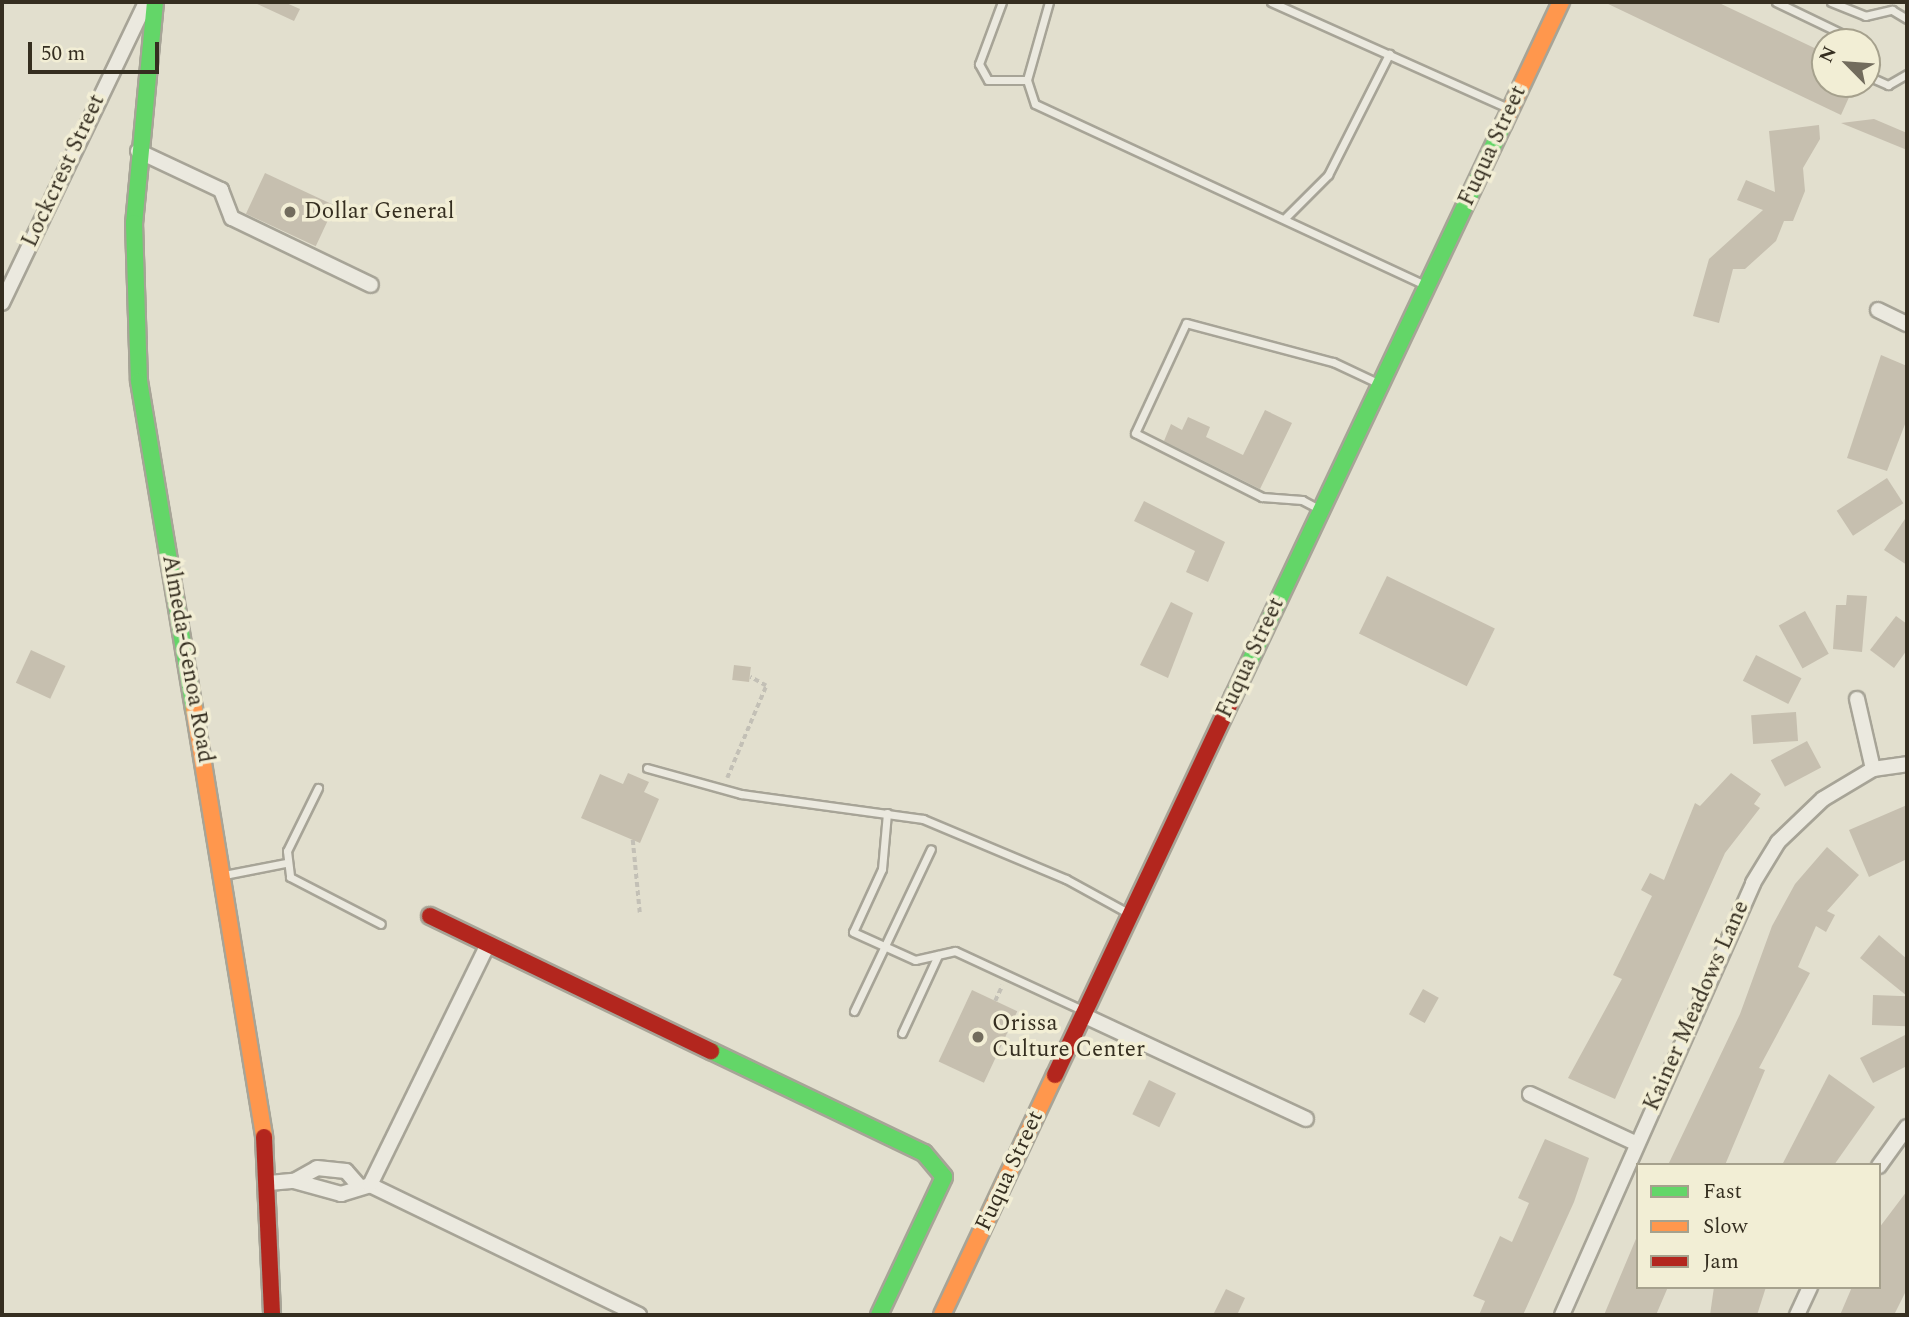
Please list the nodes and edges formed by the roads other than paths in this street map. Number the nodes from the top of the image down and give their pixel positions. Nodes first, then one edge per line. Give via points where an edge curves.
1 (146, 2) edge
2 (155, 2) edge
3 (1002, 2) edge
4 (1049, 2) edge
5 (1272, 2) edge
6 (1561, 2) edge
7 (1776, 2) edge
8 (1831, 2) edge
9 (1907, 19) edge
10 (1830, 28) edge
11 (1389, 54) junction
12 (1907, 74) edge
13 (1027, 80) junction
14 (1881, 82) edge
15 (1511, 109) junction
16 (138, 151) junction
17 (1285, 218) junction
18 (371, 285) dead end
19 (1427, 286) junction
20 (2, 303) edge
21 (1878, 310) dead end
22 (1907, 324) edge
23 (1381, 384) junction
24 (1321, 510) junction
25 (1857, 699) dead end
26 (1907, 764) edge
27 (647, 768) dead end
28 (1873, 768) junction
29 (318, 788) dead end
30 (887, 813) junction
31 (931, 849) dead end
32 (285, 863) junction
33 (223, 875) junction
34 (1130, 915) junction
35 (430, 916) dead end
36 (381, 924) dead end
37 (488, 944) junction
38 (885, 947) junction
39 (938, 955) junction
40 (854, 1011) dead end
41 (1084, 1013) junction
42 (902, 1033) dead end
43 (1530, 1094) dead end
44 (1306, 1119) dead end
45 (1907, 1127) edge
46 (1635, 1143) junction
47 (1881, 1163) edge
48 (294, 1181) junction
49 (269, 1183) junction
50 (364, 1185) junction
51 (1809, 1289) edge
52 (272, 1315) edge
53 (639, 1315) edge
54 (879, 1315) edge
55 (942, 1315) edge
56 (1562, 1315) edge
57 (1797, 1315) edge

1 - 20 street, Lockcrest Street
2 - 16 street, Almeda-Genoa Road
3 - 13 lane via 979,64 988,80
4 - 13 lane
5 - 11 lane
6 - 15 street, Fuqua Street
7 - 10 lane
8 - 9 lane via 1865,16 1892,10
11 - 15 lane
11 - 17 lane via 1328,175
12 - 14 lane via 1888,85
13 - 17 lane via 1035,104
15 - 19 street, Fuqua Street
16 - 18 street via 221,190 232,218
16 - 33 street, Almeda-Genoa Road via 132,305 139,381
17 - 19 lane
19 - 23 street, Fuqua Street
21 - 22 street
23 - 24 street, Fuqua Street
23 - 24 lane via 1333,362 1186,323 1135,433 1262,497 1302,500
24 - 34 street, Fuqua Street
25 - 28 street
26 - 28 street, Kainer Meadows Lane
27 - 30 lane via 741,794
28 - 46 street, Kainer Meadows Lane via 1823,799 1778,842 1753,883
29 - 32 lane
30 - 34 lane via 963,834
30 - 38 lane via 881,869 853,932
31 - 38 lane
32 - 33 lane
32 - 36 lane via 300,886
33 - 49 street, Almeda-Genoa Road
34 - 41 street, Fuqua Street
35 - 37 street
37 - 50 street
37 - 54 street via 924,1153 939,1166 944,1177
38 - 39 lane via 915,960
38 - 40 lane
39 - 41 lane via 955,951
39 - 42 lane
41 - 44 street
41 - 55 street, Fuqua Street
43 - 46 street
45 - 47 street
46 - 56 street, Kainer Meadows Lane
48 - 49 street
48 - 50 street via 341,1194
48 - 50 street via 317,1168 346,1171
49 - 52 street, Almeda-Genoa Road
50 - 53 street
51 - 57 street

